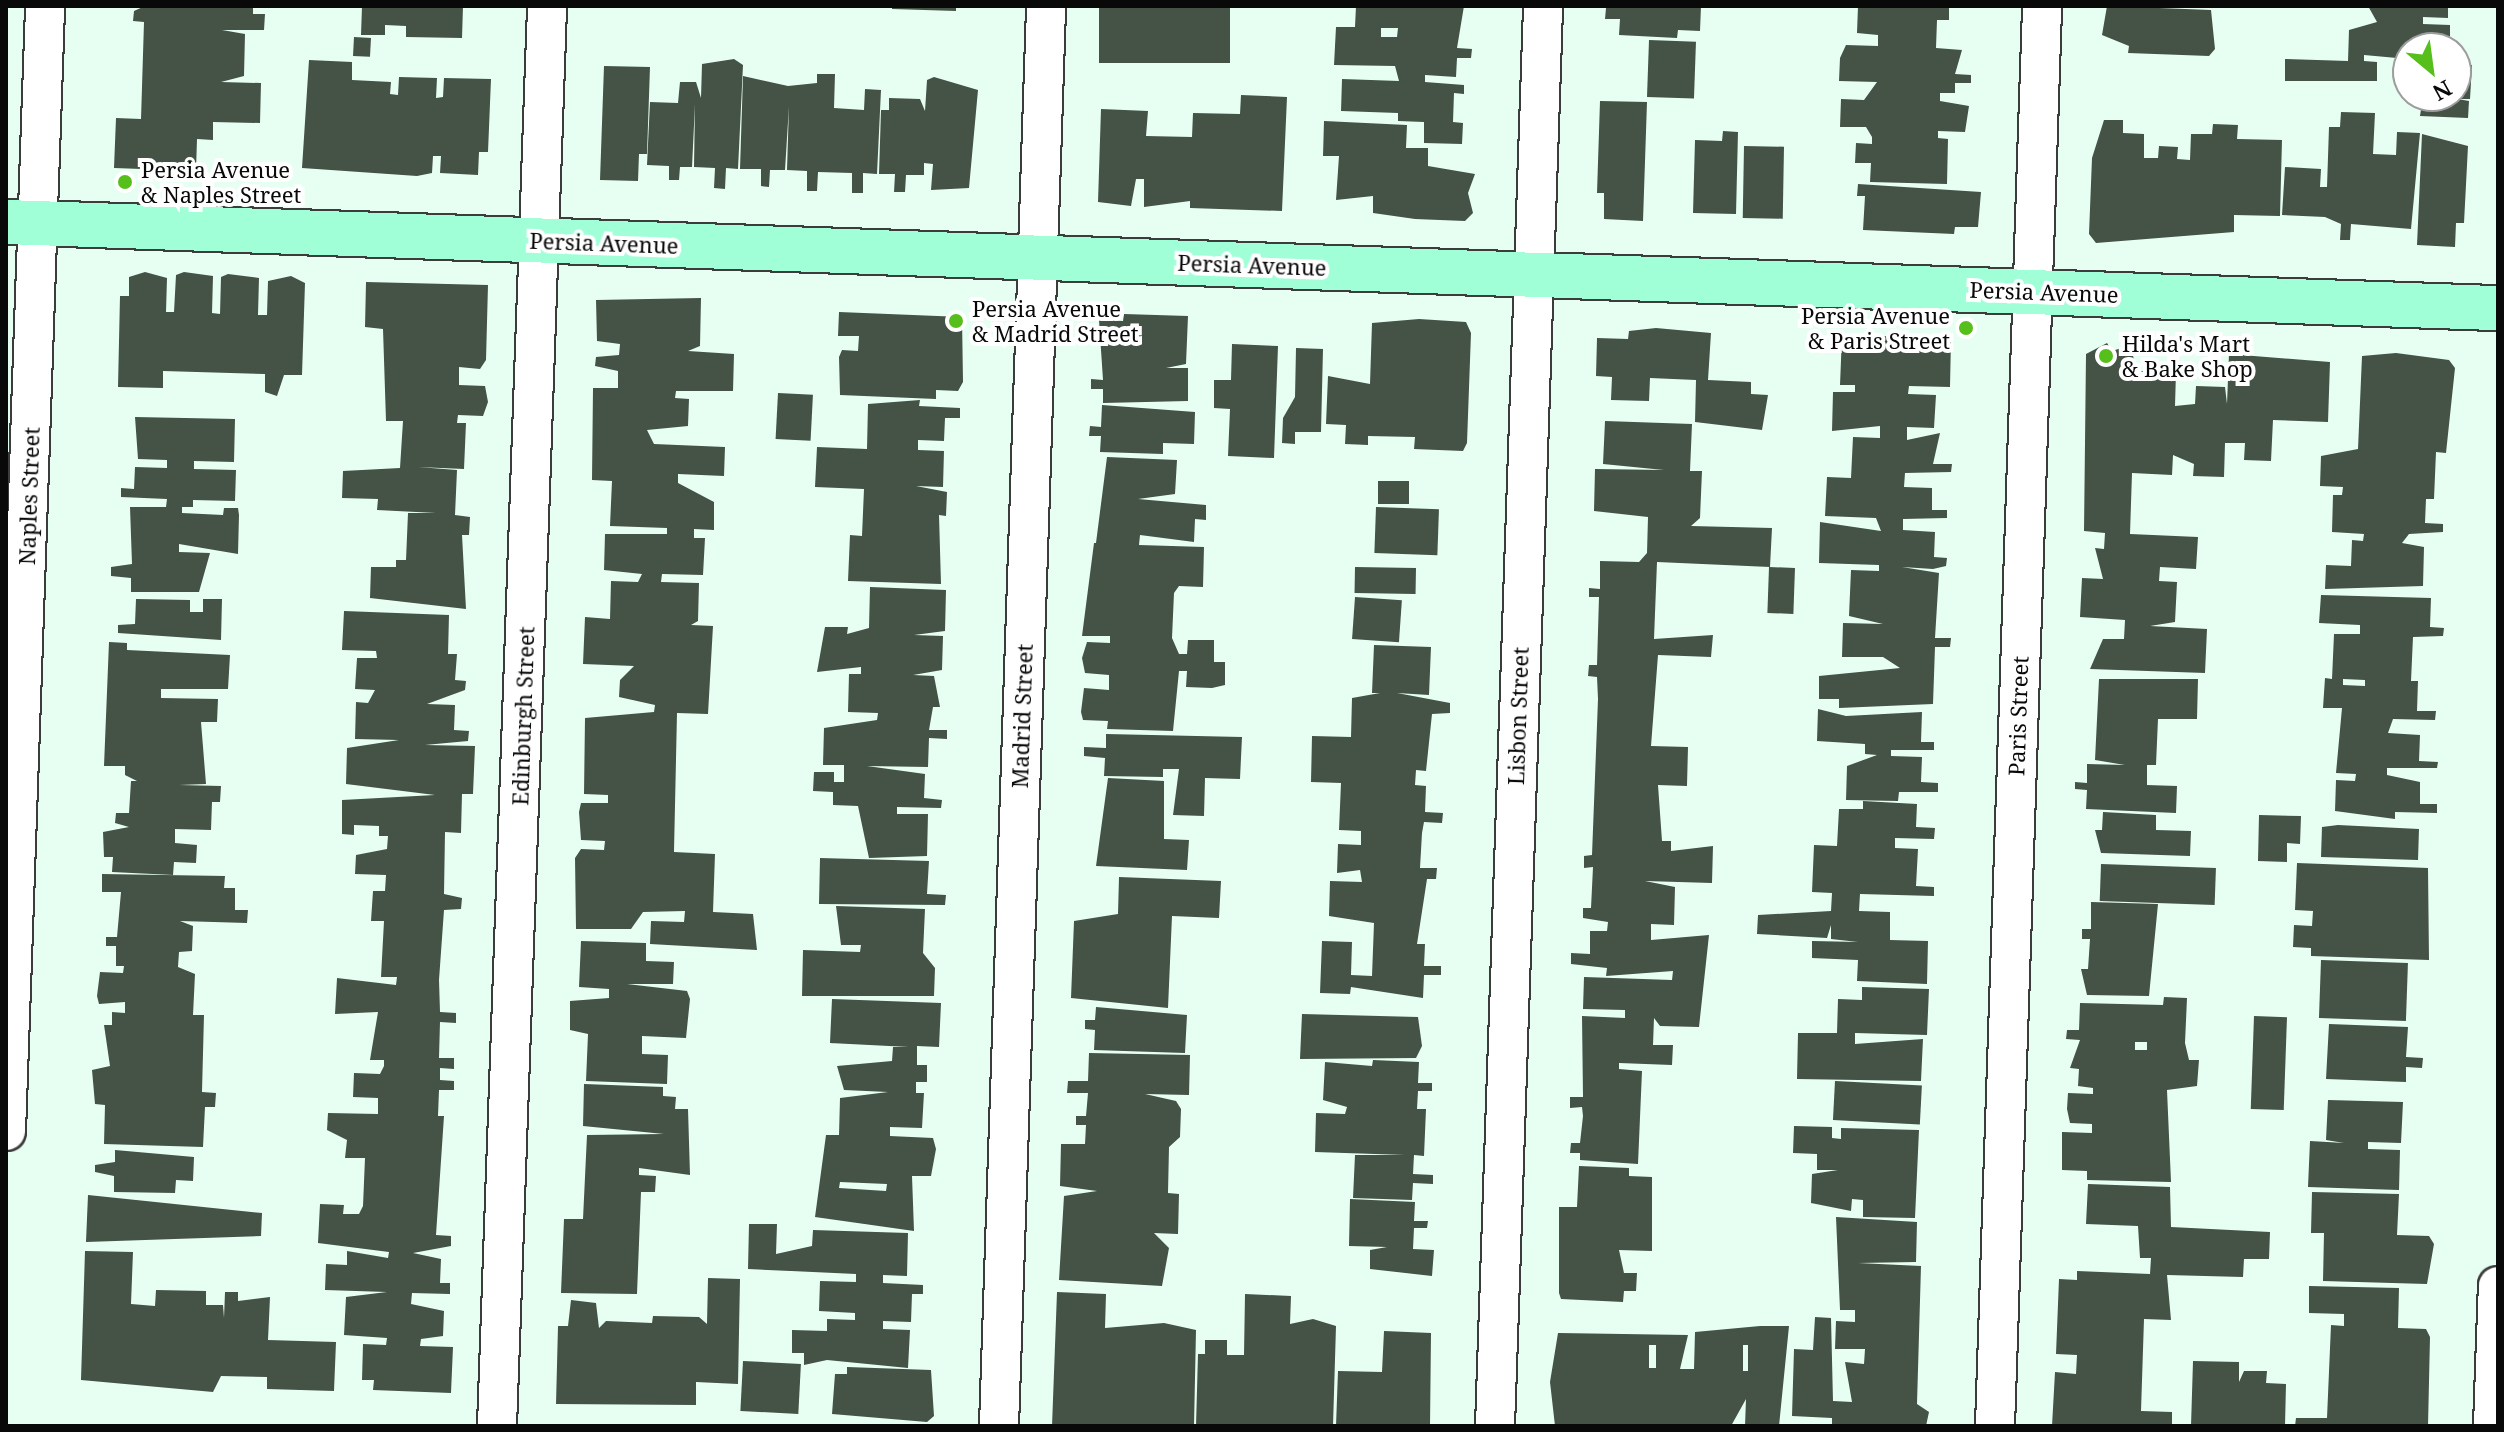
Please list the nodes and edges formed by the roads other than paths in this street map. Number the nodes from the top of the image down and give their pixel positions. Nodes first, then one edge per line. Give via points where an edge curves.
1 (45, 6) edge
2 (547, 6) edge
3 (1046, 6) edge
4 (1543, 6) edge
5 (2042, 6) edge
6 (22, 223) edge
7 (540, 241) junction
8 (1037, 257) junction
9 (1533, 274) junction
10 (2031, 292) junction
11 (2498, 308) edge
12 (6, 1131) edge
13 (2498, 1286) edge
14 (497, 1426) edge
15 (999, 1426) edge
16 (1495, 1426) edge
17 (1995, 1426) edge
18 (2493, 1426) edge

1 - 6 street, Naples Street
2 - 7 street, Edinburgh Street
3 - 8 street, Madrid Street
4 - 9 street, Lisbon Street
5 - 10 street, Paris Street
6 - 7 street, Persia Avenue
6 - 12 street, Naples Street
7 - 8 street, Persia Avenue
7 - 14 street, Edinburgh Street
8 - 9 street, Persia Avenue
8 - 15 street, Madrid Street
9 - 10 street, Persia Avenue
9 - 16 street, Lisbon Street
10 - 11 street, Persia Avenue
10 - 17 street, Paris Street
13 - 18 street

